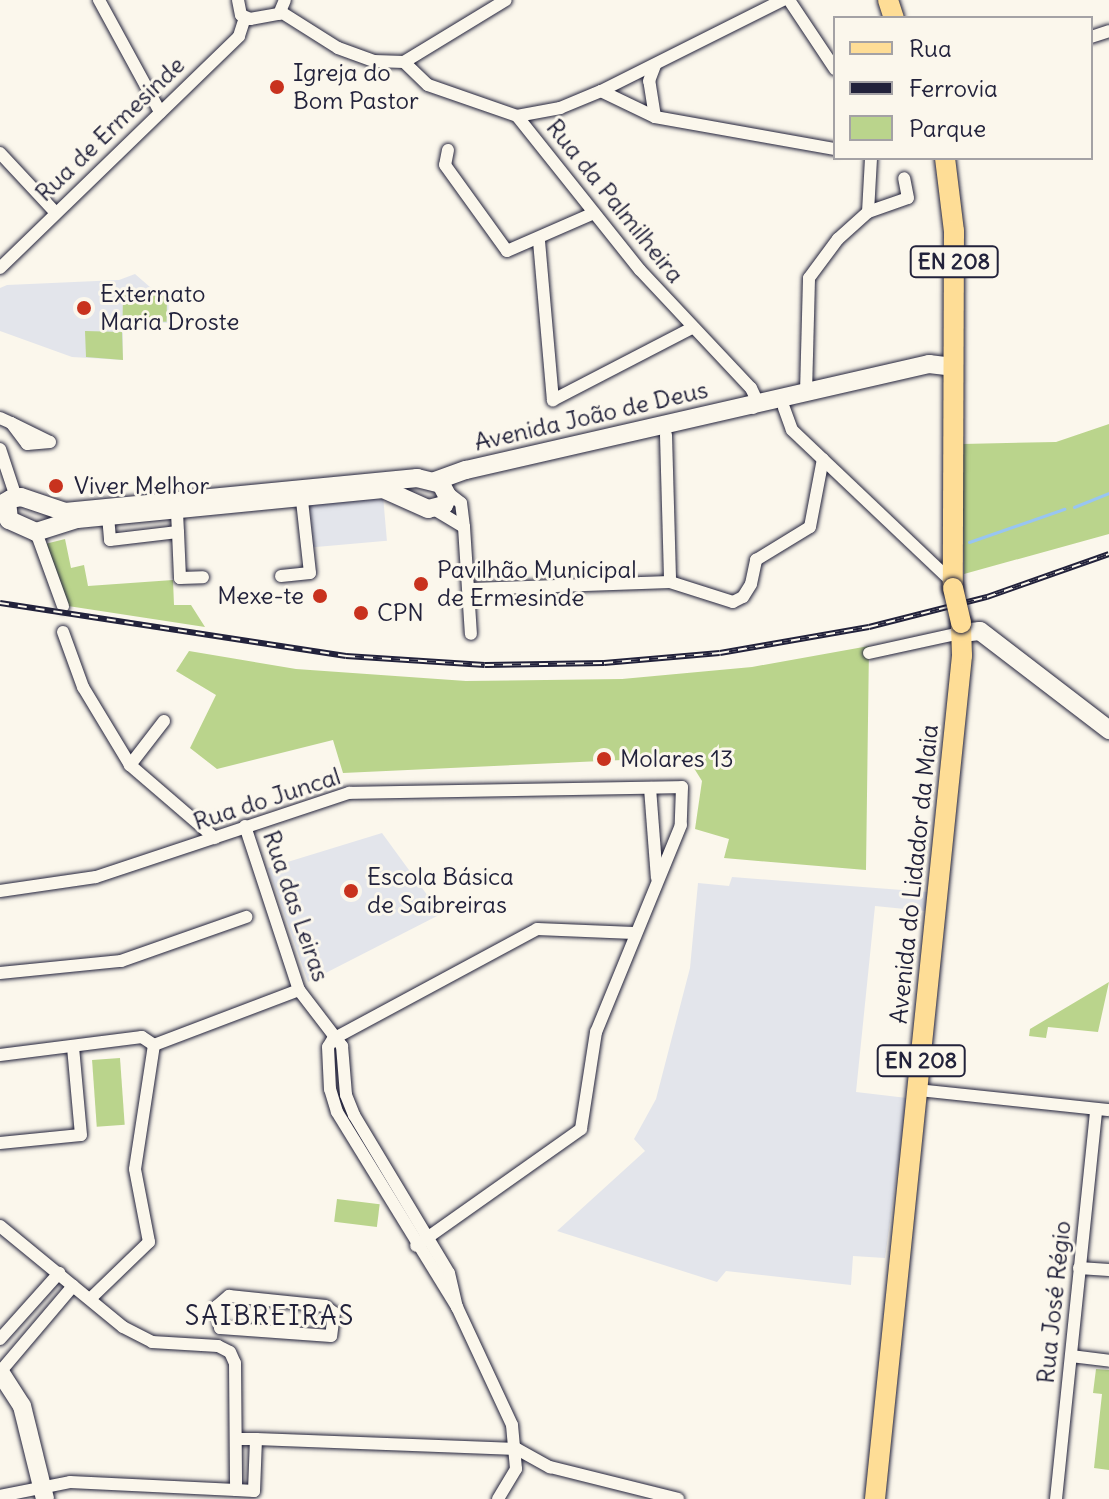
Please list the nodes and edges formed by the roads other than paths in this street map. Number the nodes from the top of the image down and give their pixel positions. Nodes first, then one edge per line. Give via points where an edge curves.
1 (99, 0) edge
2 (238, 0) edge
3 (506, 0) edge
4 (786, 0) edge
5 (283, 6) edge
6 (245, 18) junction
7 (404, 62) junction
8 (655, 65) junction
9 (833, 66) edge
10 (601, 91) junction
11 (160, 112) junction
12 (517, 116) junction
13 (655, 117) junction
14 (833, 149) edge
15 (448, 150) dead end
16 (0, 153) edge
17 (871, 160) edge
18 (945, 160) edge
19 (904, 178) dead end
20 (55, 212) junction
21 (868, 212) junction
22 (594, 213) junction
23 (539, 241) junction
24 (0, 268) edge
25 (692, 328) junction
26 (953, 367) junction
27 (806, 393) junction
28 (758, 403) junction
29 (784, 408) junction
30 (714, 424) junction
31 (666, 435) junction
32 (0, 449) edge
33 (823, 459) junction
34 (412, 479) junction
35 (442, 487) junction
36 (314, 495) junction
37 (407, 499) junction
38 (8, 501) edge
39 (43, 509) junction
40 (434, 509) junction
41 (177, 511) junction
42 (108, 516) junction
43 (7, 523) edge
44 (464, 527) junction
45 (38, 531) junction
46 (178, 532) junction
47 (281, 576) dead end
48 (203, 577) dead end
49 (670, 582) junction
50 (952, 585) junction
51 (471, 589) junction
52 (63, 606) dead end
53 (961, 628) junction
54 (63, 632) dead end
55 (471, 634) dead end
56 (869, 653) dead end
57 (164, 721) dead end
58 (1109, 730) edge
59 (130, 765) junction
60 (650, 788) junction
61 (245, 826) junction
62 (215, 838) junction
63 (657, 881) junction
64 (0, 891) edge
65 (246, 917) dead end
66 (634, 933) junction
67 (0, 973) edge
68 (299, 990) junction
69 (333, 1039) junction
70 (154, 1045) junction
71 (73, 1047) junction
72 (0, 1055) edge
73 (918, 1090) junction
74 (1103, 1109) edge
75 (0, 1143) edge
76 (394, 1196) junction
77 (0, 1226) edge
78 (428, 1238) junction
79 (416, 1246) junction
80 (1079, 1268) junction
81 (1109, 1270) edge
82 (59, 1273) junction
83 (73, 1286) junction
84 (90, 1299) junction
85 (457, 1307) junction
86 (220, 1328) junction
87 (0, 1339) edge
88 (212, 1346) junction
89 (1071, 1356) junction
90 (1109, 1361) edge
91 (0, 1372) edge
92 (238, 1439) junction
93 (256, 1439) junction
94 (517, 1449) junction
95 (236, 1490) junction
96 (44, 1493) edge
97 (0, 1496) edge
98 (498, 1499) edge
99 (678, 1499) edge
100 (875, 1499) edge
101 (1056, 1499) edge

1 - 11 street
2 - 6 street
3 - 7 street
4 - 8 street
4 - 9 street
5 - 6 street
5 - 7 street via 338,48 374,61
6 - 11 street, Rua de Ermesinde via 239,36
7 - 12 street, Rua da Palmilheira via 428,85
8 - 10 street
8 - 13 street via 649,81
10 - 12 street via 560,108
10 - 13 street
11 - 20 street, Rua de Ermesinde
12 - 22 street, Rua da Palmilheira
13 - 14 street
15 - 23 street via 445,165 507,251
16 - 20 street
17 - 21 street
18 - 26 main road, EN 208 via 954,231
19 - 21 street via 908,198
20 - 24 street, Rua de Ermesinde
21 - 27 street via 838,239 809,278
22 - 23 street
22 - 25 street, Rua da Palmilheira
23 - 25 street via 553,400
25 - 28 street, Rua da Palmilheira via 751,388
26 - 27 main road, Avenida João de Deus via 929,364
26 - 29 main road, Avenida João de Deus
26 - 50 main road, EN 208
27 - 28 main road, Avenida João de Deus
28 - 30 street, Avenida João de Deus via 750,412
28 - 35 main road, Avenida João de Deus via 466,470
29 - 30 main road, Avenida João de Deus
29 - 33 street via 792,430
30 - 31 main road, Avenida João de Deus
31 - 35 main road, Avenida João de Deus
31 - 49 street
32 - 38 street
33 - 49 street via 810,527 756,560 751,584 733,602
33 - 50 street
34 - 35 main road, Avenida João de Deus
34 - 36 main road, Avenida João de Deus
34 - 37 main road via 403,490
35 - 40 main road via 447,502
35 - 44 street via 461,503
36 - 37 main road, Avenida João de Deus via 383,489
36 - 39 main road, Avenida João de Deus via 65,512
36 - 41 main road, Avenida João de Deus
36 - 47 street via 310,573
37 - 40 main road, Avenida João de Deus
38 - 39 main road, Avenida João de Deus
38 - 43 main road
39 - 45 main road via 47,518
40 - 44 street
41 - 42 main road, Avenida João de Deus
41 - 46 street
42 - 45 main road, Avenida João de Deus
42 - 46 street via 110,540
43 - 45 main road
44 - 51 street
45 - 52 street
46 - 48 street via 180,578
49 - 51 street
50 - 53 main road, Avenida do Lidador da Maia / EN 208, bridge
51 - 55 street
53 - 56 street
53 - 58 main road via 980,631
53 - 73 main road, Avenida do Lidador da Maia / EN 208
54 - 59 street via 83,687
57 - 59 street
59 - 62 street
60 - 61 street, Rua do Juncal via 349,793
60 - 63 street
60 - 63 street, Rua do Juncal via 682,787 681,825
61 - 62 street, Rua do Juncal
61 - 68 street, Rua das Leiras
62 - 64 street, Rua do Juncal via 74,882
63 - 66 street
65 - 67 street via 121,961
66 - 69 street via 537,929
66 - 78 street via 596,1032 581,1129
68 - 69 street, Rua das Leiras
68 - 70 street
69 - 76 street, Rua das Leiras via 342,1046 340,1097
70 - 71 street via 142,1037
70 - 84 street via 135,1169 149,1242
71 - 72 street
71 - 75 street via 81,1135
73 - 74 street
73 - 100 main road, Avenida do Lidador da Maia / EN 208
74 - 80 street, Rua José Régio
76 - 78 street, Rua das Leiras
76 - 79 street, Rua das Leiras
77 - 82 street
78 - 79 street
78 - 85 street, Rua das Leiras via 449,1273
79 - 85 street, Rua das Leiras
80 - 81 street
80 - 89 street, Rua José Régio
82 - 83 street
82 - 87 street
83 - 84 street
83 - 91 street
84 - 88 street via 152,1342
85 - 94 street, Rua das Leiras
86 - 86 street via 217,1306 229,1296 325,1306 334,1313 331,1336 320,1339
86 - 88 street
88 - 92 street via 230,1352 235,1363
89 - 90 street
89 - 101 street, Rua José Régio
91 - 96 main road via 22,1406
92 - 93 street
92 - 95 street
93 - 94 street
93 - 95 street via 254,1491
94 - 98 street via 516,1469
94 - 99 street via 550,1467
95 - 96 street via 70,1482
96 - 97 street

